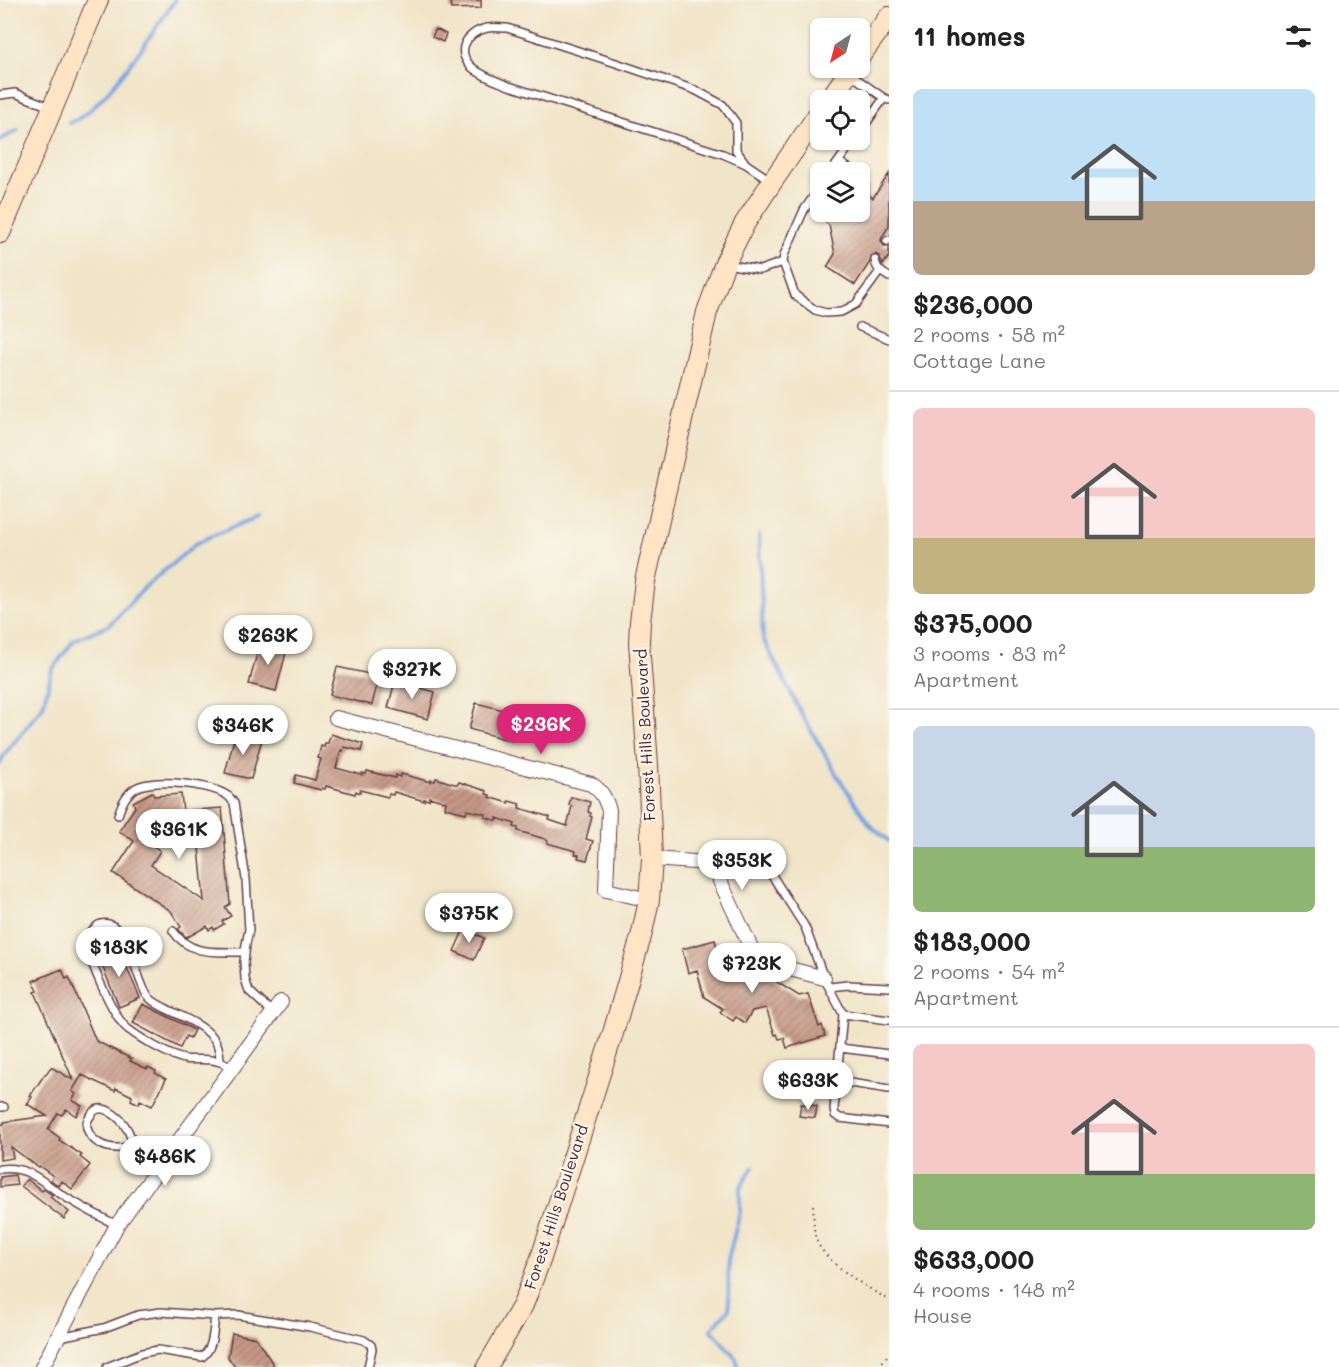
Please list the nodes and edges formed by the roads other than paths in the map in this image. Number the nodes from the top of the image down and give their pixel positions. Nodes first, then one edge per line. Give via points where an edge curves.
1 (98, 0) edge
2 (889, 17) edge
3 (870, 43) edge
4 (860, 78) edge
5 (0, 95) edge
6 (886, 99) edge
7 (52, 108) junction
8 (870, 119) edge
9 (810, 127) edge
10 (847, 150) edge
11 (839, 161) edge
12 (746, 164) junction
13 (772, 182) junction
14 (810, 202) edge
15 (0, 233) edge
16 (875, 260) dead end
17 (783, 262) junction
18 (725, 263) junction
19 (880, 271) junction
20 (889, 277) edge
21 (860, 327) dead end
22 (889, 339) edge
23 (336, 718) dead end
24 (118, 815) dead end
25 (652, 859) junction
26 (722, 864) junction
27 (649, 900) junction
28 (173, 931) dead end
29 (245, 952) junction
30 (826, 982) junction
31 (889, 987) edge
32 (277, 1008) joint
33 (843, 1014) junction
34 (889, 1020) edge
35 (840, 1048) junction
36 (889, 1054) edge
37 (226, 1065) junction
38 (837, 1081) junction
39 (889, 1089) edge
40 (889, 1124) edge
41 (134, 1146) junction
42 (161, 1166) junction
43 (0, 1169) edge
44 (117, 1226) junction
45 (214, 1316) junction
46 (58, 1338) junction
47 (42, 1367) edge
48 (107, 1367) edge
49 (368, 1367) edge
50 (487, 1367) edge

1 - 7 main road
2 - 3 main road
4 - 6 lane
5 - 7 lane via 15,93
6 - 8 lane
7 - 15 main road
9 - 13 main road, Forest Hills Boulevard
10 - 11 lane
12 - 12 lane via 736,150 736,123 723,105 695,90 507,28 488,28 473,33 465,42 465,60 485,76
12 - 13 lane
13 - 18 main road, Forest Hills Boulevard
14 - 17 lane
16 - 19 lane
17 - 18 lane via 760,270
17 - 19 lane via 795,295 826,313 841,312 856,304
18 - 25 main road, Forest Hills Boulevard via 707,312 645,581 639,642
19 - 20 lane
21 - 22 lane
23 - 27 street via 591,784 605,797 609,810 606,890
24 - 29 lane via 122,803 140,786 186,783 228,796 237,815 246,879 249,930
25 - 26 street
25 - 27 main road, Forest Hills Boulevard
26 - 30 lane via 760,867 773,877 805,927
26 - 30 street via 720,881 753,952 775,965
27 - 50 main road, Forest Hills Boulevard via 613,1033 541,1258 523,1305
28 - 29 lane via 195,950
29 - 32 lane via 249,991
30 - 31 lane
30 - 33 lane
32 - 37 street
33 - 34 lane
33 - 35 lane
35 - 36 lane
35 - 38 lane
37 - 37 lane via 168,1053 127,1029 112,1008 90,956 88,941 96,927 105,924 115,928 123,937 147,994 212,1035
37 - 42 street
38 - 39 lane
38 - 40 lane via 835,1115
41 - 41 lane via 106,1146 92,1138 87,1124 93,1111 104,1109 114,1114 126,1127
41 - 42 lane
42 - 44 street
43 - 44 lane via 33,1174
44 - 46 street
45 - 46 lane via 161,1312 138,1315 104,1328
45 - 48 lane via 211,1345 202,1357 158,1350
45 - 49 lane via 238,1315 364,1340 372,1349
46 - 47 street

